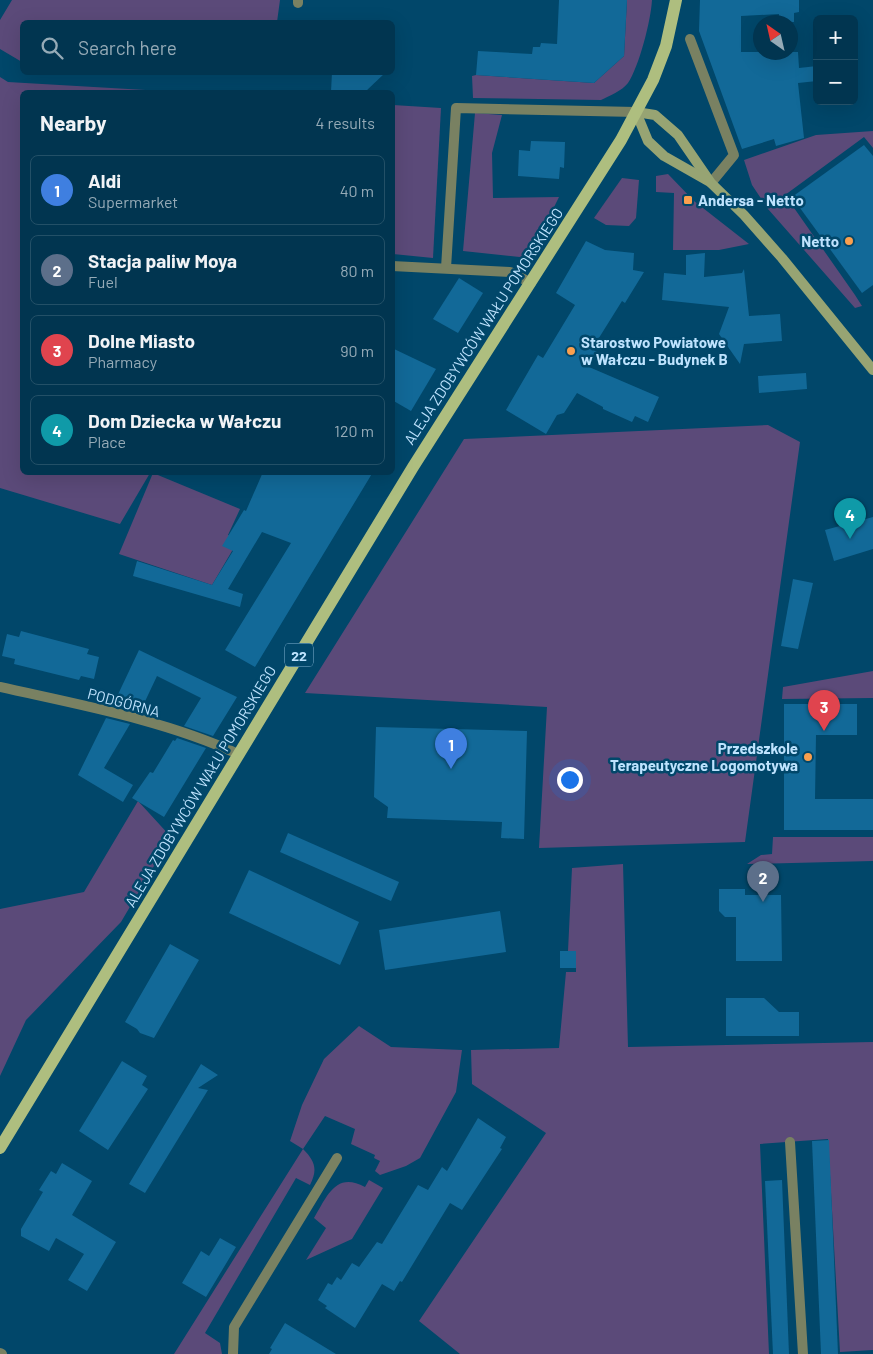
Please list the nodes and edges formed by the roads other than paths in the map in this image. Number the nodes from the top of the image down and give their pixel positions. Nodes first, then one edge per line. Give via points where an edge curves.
1 (676, 0) edge
2 (690, 39) dead end
3 (636, 112) junction
4 (711, 183) junction
5 (395, 266) edge
6 (446, 268) junction
7 (531, 283) junction
8 (873, 370) edge
9 (0, 686) edge
10 (238, 754) junction
11 (790, 1142) dead end
12 (0, 1148) edge
13 (337, 1158) dead end
14 (233, 1354) edge
15 (803, 1354) edge

1 - 3 main road, ALEJA ZDOBYWCÓW WAŁU POMORSKIEGO / 22 via 666,46
2 - 4 street via 734,155
3 - 4 main road via 648,141 664,156
3 - 4 main road via 655,115 678,135
3 - 6 street via 456,108
3 - 7 main road, ALEJA ZDOBYWCÓW WAŁU POMORSKIEGO / 22
4 - 8 main road via 782,258
5 - 6 street
6 - 7 street via 510,272
7 - 10 main road, ALEJA ZDOBYWCÓW WAŁU POMORSKIEGO / 22 via 413,467
9 - 10 street, PODGÓRNA via 120,715
10 - 12 main road, ALEJA ZDOBYWCÓW WAŁU POMORSKIEGO / 22
11 - 15 street
13 - 14 street via 234,1327

